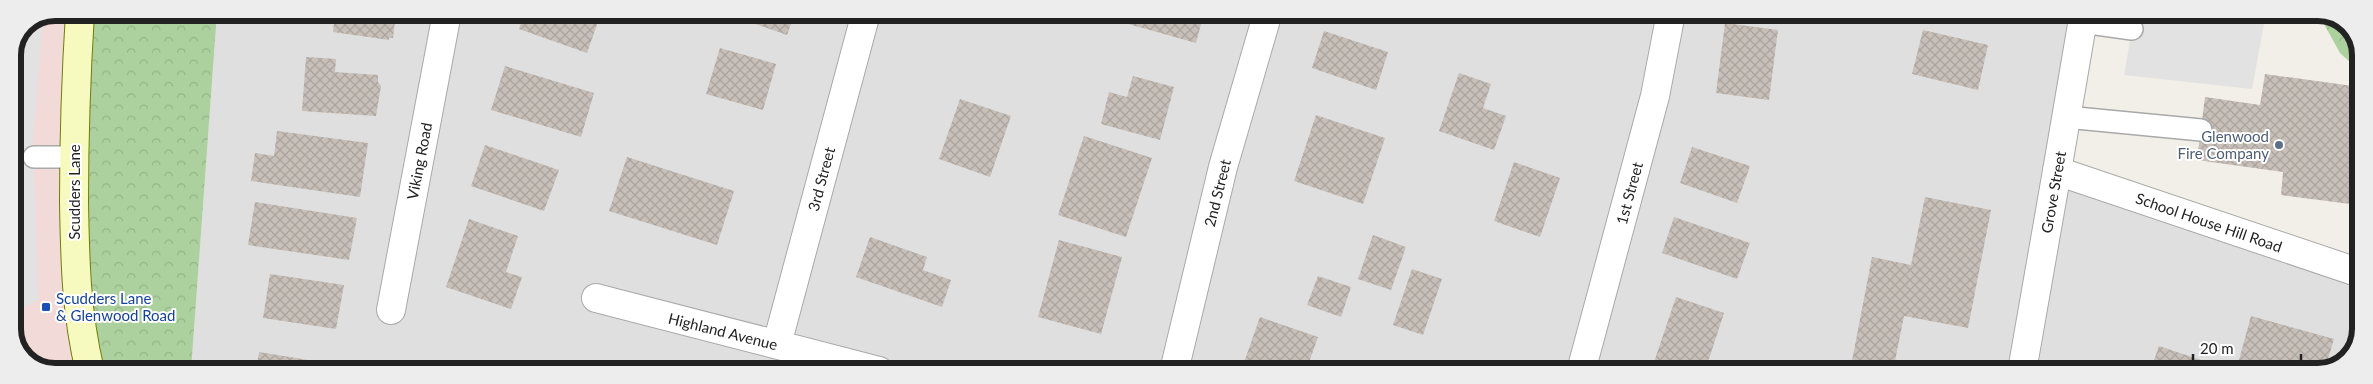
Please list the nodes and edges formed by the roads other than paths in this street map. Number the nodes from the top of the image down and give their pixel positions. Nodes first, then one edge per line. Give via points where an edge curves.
1 (79, 21) edge
2 (445, 21) edge
3 (864, 21) edge
4 (1265, 22) edge
5 (1669, 22) edge
6 (2082, 22) edge
7 (2103, 22) edge
8 (2132, 29) dead end
9 (2066, 117) junction
10 (2200, 130) dead end
11 (34, 157) dead end
12 (74, 157) junction
13 (2057, 171) junction
14 (2351, 270) edge
15 (596, 298) dead end
16 (391, 310) dead end
17 (777, 344) junction
18 (88, 362) edge
19 (846, 362) edge
20 (1176, 362) edge
21 (1583, 363) edge
22 (2024, 363) edge

1 - 12 main road, Scudders Lane
2 - 16 street, Viking Road
3 - 17 street, 3rd Street
4 - 20 street, 2nd Street via 1223,167
5 - 21 street, 1st Street via 1655,96
6 - 9 street, Grove Street
7 - 8 lane
9 - 10 lane
9 - 13 street, Grove Street
11 - 12 lane
12 - 18 main road, Scudders Lane via 75,282
13 - 14 street, School House Hill Road
13 - 22 street, Grove Street
15 - 17 street, Highland Avenue
17 - 19 street, Highland Avenue

